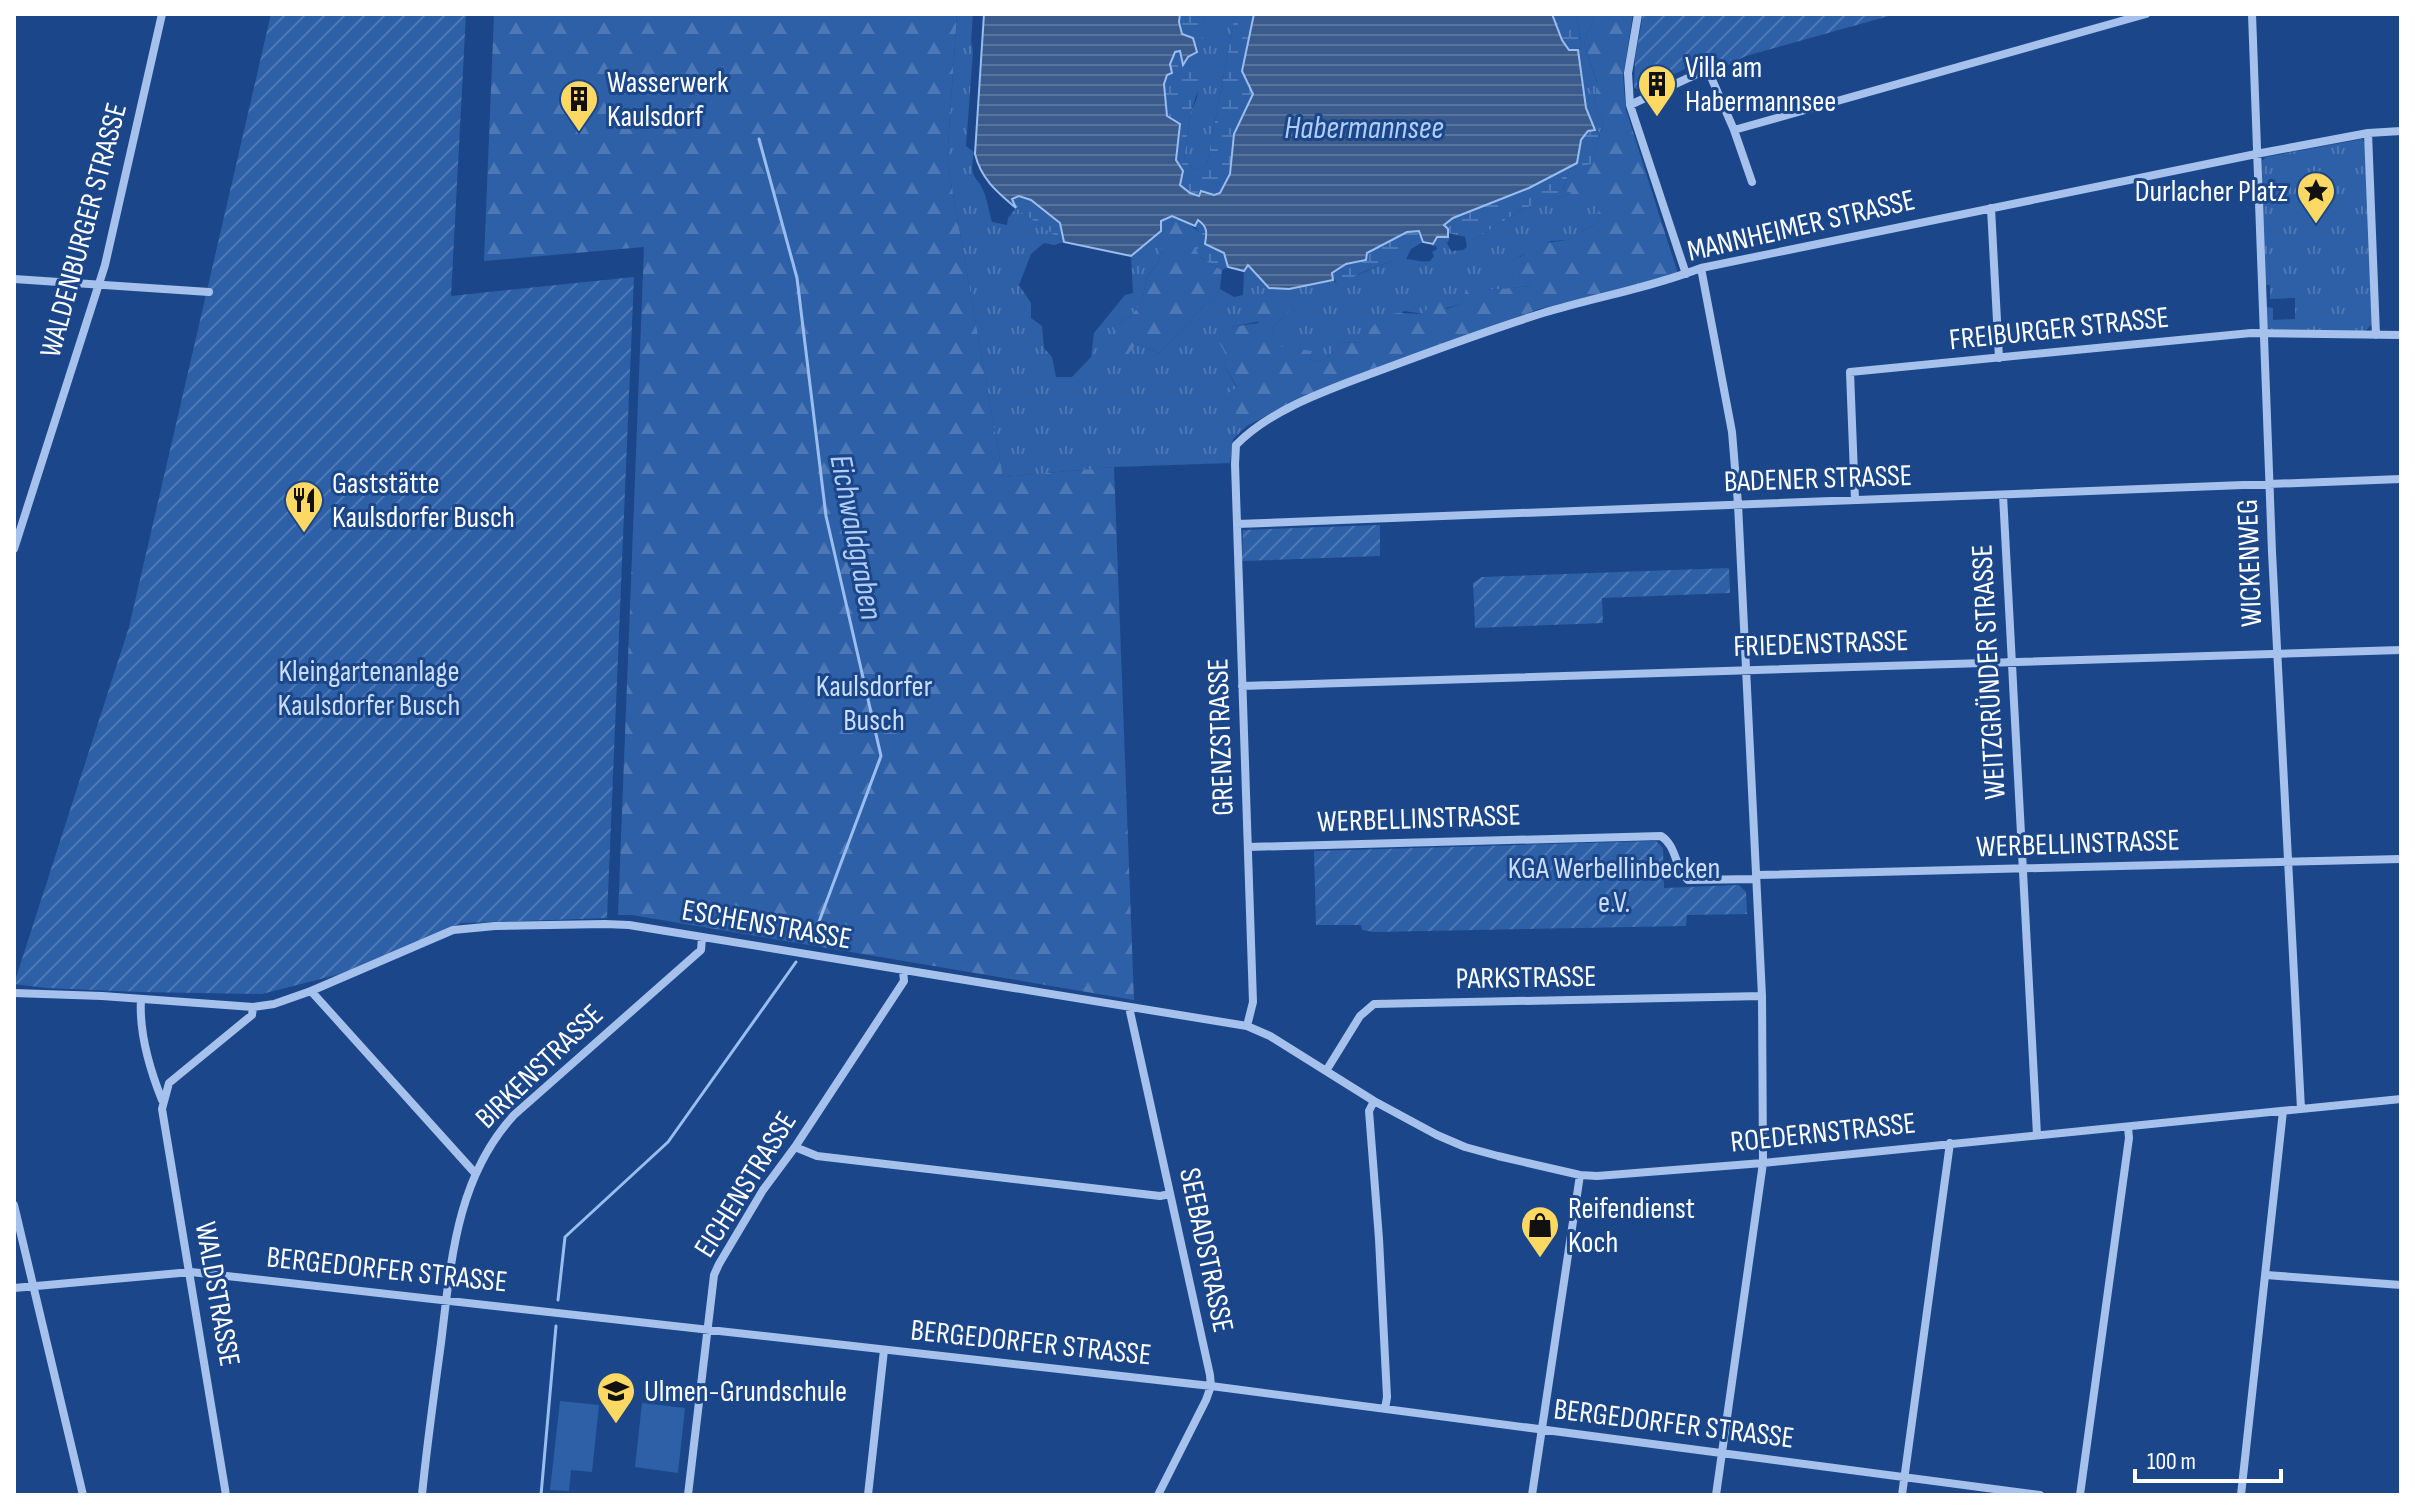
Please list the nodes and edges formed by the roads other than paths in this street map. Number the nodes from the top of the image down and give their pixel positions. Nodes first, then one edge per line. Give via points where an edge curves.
1 (162, 14) edge
2 (1638, 14) edge
3 (2146, 14) edge
4 (2252, 14) edge
5 (1630, 105) junction
6 (1734, 130) junction
7 (2401, 131) edge
8 (2368, 133) junction
9 (2256, 154) junction
10 (1752, 182) dead end
11 (1991, 208) junction
12 (1701, 268) junction
13 (1686, 274) junction
14 (14, 279) edge
15 (98, 283) junction
16 (209, 292) dead end
17 (2263, 334) junction
18 (2376, 335) junction
19 (2401, 335) edge
20 (1999, 358) junction
21 (1236, 445) joint
22 (2401, 479) edge
23 (2269, 484) junction
24 (2003, 495) junction
25 (1855, 500) junction
26 (1738, 504) junction
27 (1237, 524) junction
28 (14, 549) edge
29 (2401, 650) edge
30 (2277, 653) junction
31 (2011, 661) junction
32 (1745, 669) junction
33 (1242, 686) junction
34 (1248, 847) junction
35 (2401, 859) edge
36 (2289, 861) junction
37 (2022, 869) junction
38 (1756, 877) junction
39 (702, 938) junction
40 (903, 971) junction
41 (311, 991) junction
42 (14, 993) edge
43 (1762, 996) junction
44 (141, 999) junction
45 (253, 1007) junction
46 (1129, 1007) junction
47 (1247, 1026) junction
48 (1280, 1042) joint
49 (1326, 1071) junction
50 (2401, 1099) edge
51 (162, 1100) junction
52 (1374, 1101) junction
53 (2301, 1109) junction
54 (2283, 1111) junction
55 (2128, 1127) junction
56 (2037, 1135) junction
57 (1950, 1143) junction
58 (795, 1147) junction
59 (1763, 1163) junction
60 (474, 1172) junction
61 (1580, 1175) junction
62 (1170, 1194) junction
63 (14, 1205) edge
64 (191, 1272) junction
65 (2266, 1275) junction
66 (34, 1285) junction
67 (2401, 1285) edge
68 (14, 1288) edge
69 (446, 1300) junction
70 (707, 1330) junction
71 (884, 1350) junction
72 (1211, 1386) junction
73 (1385, 1409) junction
74 (1541, 1430) junction
75 (1722, 1452) junction
76 (1904, 1478) junction
77 (83, 1495) edge
78 (226, 1495) edge
79 (422, 1495) edge
80 (688, 1495) edge
81 (868, 1495) edge
82 (1158, 1495) edge
83 (1532, 1495) edge
84 (1716, 1495) edge
85 (1902, 1495) edge
86 (2040, 1495) edge
87 (2080, 1495) edge
88 (2241, 1495) edge

1 - 15 street, WALDENBURGER STRASSE
2 - 5 street via 1628,73
3 - 6 street
4 - 9 street, WICKENWEG
5 - 6 street via 1699,73 1711,77
5 - 13 street
6 - 10 street
7 - 8 street, MANNHEIMER STRASSE
8 - 9 street, MANNHEIMER STRASSE
8 - 18 street
9 - 11 street, MANNHEIMER STRASSE
9 - 17 street, WICKENWEG
11 - 12 street, MANNHEIMER STRASSE
11 - 20 street
12 - 13 street, MANNHEIMER STRASSE
12 - 26 street via 1732,432
13 - 21 street, MANNHEIMER STRASSE via 1544,313 1360,378 1262,424
14 - 15 street
15 - 16 street
15 - 28 street, WALDENBURGER STRASSE
17 - 18 street, FREIBURGER STRASSE
17 - 20 street, FREIBURGER STRASSE
17 - 23 street, WICKENWEG
18 - 19 street, FREIBURGER STRASSE
20 - 25 street, FREIBURGER STRASSE via 1850,372
21 - 27 street, GRENZSTRASSE
22 - 23 street, BADENER STRASSE
23 - 24 street, BADENER STRASSE
23 - 30 street, WICKENWEG
24 - 25 street, BADENER STRASSE
24 - 31 street, WEITZGRÜNDER STRASSE
25 - 26 street, BADENER STRASSE
26 - 27 street, BADENER STRASSE
26 - 32 street
27 - 33 street, GRENZSTRASSE
29 - 30 street, FRIEDENSTRASSE
30 - 31 street, FRIEDENSTRASSE
30 - 36 street, WICKENWEG
31 - 32 street, FRIEDENSTRASSE
31 - 37 street, WEITZGRÜNDER STRASSE
32 - 33 street, FRIEDENSTRASSE
32 - 38 street
33 - 34 street, GRENZSTRASSE
34 - 38 street, WERBELLINSTRASSE via 1661,836 1688,880
34 - 47 street, GRENZSTRASSE via 1253,1002
35 - 36 street, WERBELLINSTRASSE
36 - 37 street, WERBELLINSTRASSE
36 - 53 street, WICKENWEG
37 - 38 street, WERBELLINSTRASSE
37 - 56 street, WEITZGRÜNDER STRASSE
38 - 43 street
39 - 40 street, ESCHENSTRASSE
39 - 41 street, ESCHENSTRASSE via 605,924 453,930
39 - 60 street, BIRKENSTRASSE via 701,950 514,1115
40 - 46 street, ESCHENSTRASSE
40 - 58 street, EICHENSTRASSE via 904,981
41 - 45 street, ESCHENSTRASSE
41 - 60 street
42 - 44 street, ESCHENSTRASSE
43 - 49 street, PARKSTRASSE via 1374,1004 1360,1016
43 - 59 street
44 - 45 street, ESCHENSTRASSE
44 - 51 street, WALDSTRASSE
45 - 51 street via 252,1015 169,1083
46 - 47 street, ESCHENSTRASSE
46 - 62 street, SEEBADSTRASSE
47 - 48 street, ESCHENSTRASSE
48 - 49 street, ROEDERNSTRASSE
49 - 52 street, ROEDERNSTRASSE
50 - 53 street, ROEDERNSTRASSE
51 - 64 street, WALDSTRASSE
52 - 61 street, ROEDERNSTRASSE via 1465,1147
52 - 73 street via 1369,1111
53 - 54 street, ROEDERNSTRASSE
54 - 55 street, ROEDERNSTRASSE
54 - 65 street
55 - 56 street, ROEDERNSTRASSE
55 - 87 street
56 - 57 street, ROEDERNSTRASSE
57 - 59 street, ROEDERNSTRASSE
57 - 76 street
58 - 62 street via 817,1156
58 - 70 street, EICHENSTRASSE via 724,1253 714,1275
59 - 61 street, ROEDERNSTRASSE
59 - 75 street
60 - 69 street, BIRKENSTRASSE via 457,1228
61 - 74 street
62 - 72 street, SEEBADSTRASSE
63 - 66 street
64 - 66 street, BERGEDORFER STRASSE
64 - 69 street, BERGEDORFER STRASSE
64 - 78 street, WALDSTRASSE
65 - 67 street
65 - 88 street
66 - 68 street, BERGEDORFER STRASSE
66 - 77 street
69 - 70 street, BERGEDORFER STRASSE
69 - 79 street, BIRKENSTRASSE
70 - 71 street, BERGEDORFER STRASSE
70 - 80 street, EICHENSTRASSE
71 - 72 street, BERGEDORFER STRASSE
71 - 81 street
72 - 73 street, BERGEDORFER STRASSE
72 - 82 street
73 - 74 street, BERGEDORFER STRASSE
74 - 75 street, BERGEDORFER STRASSE
74 - 83 street
75 - 76 street, BERGEDORFER STRASSE
75 - 84 street
76 - 85 street
76 - 86 street, BERGEDORFER STRASSE

